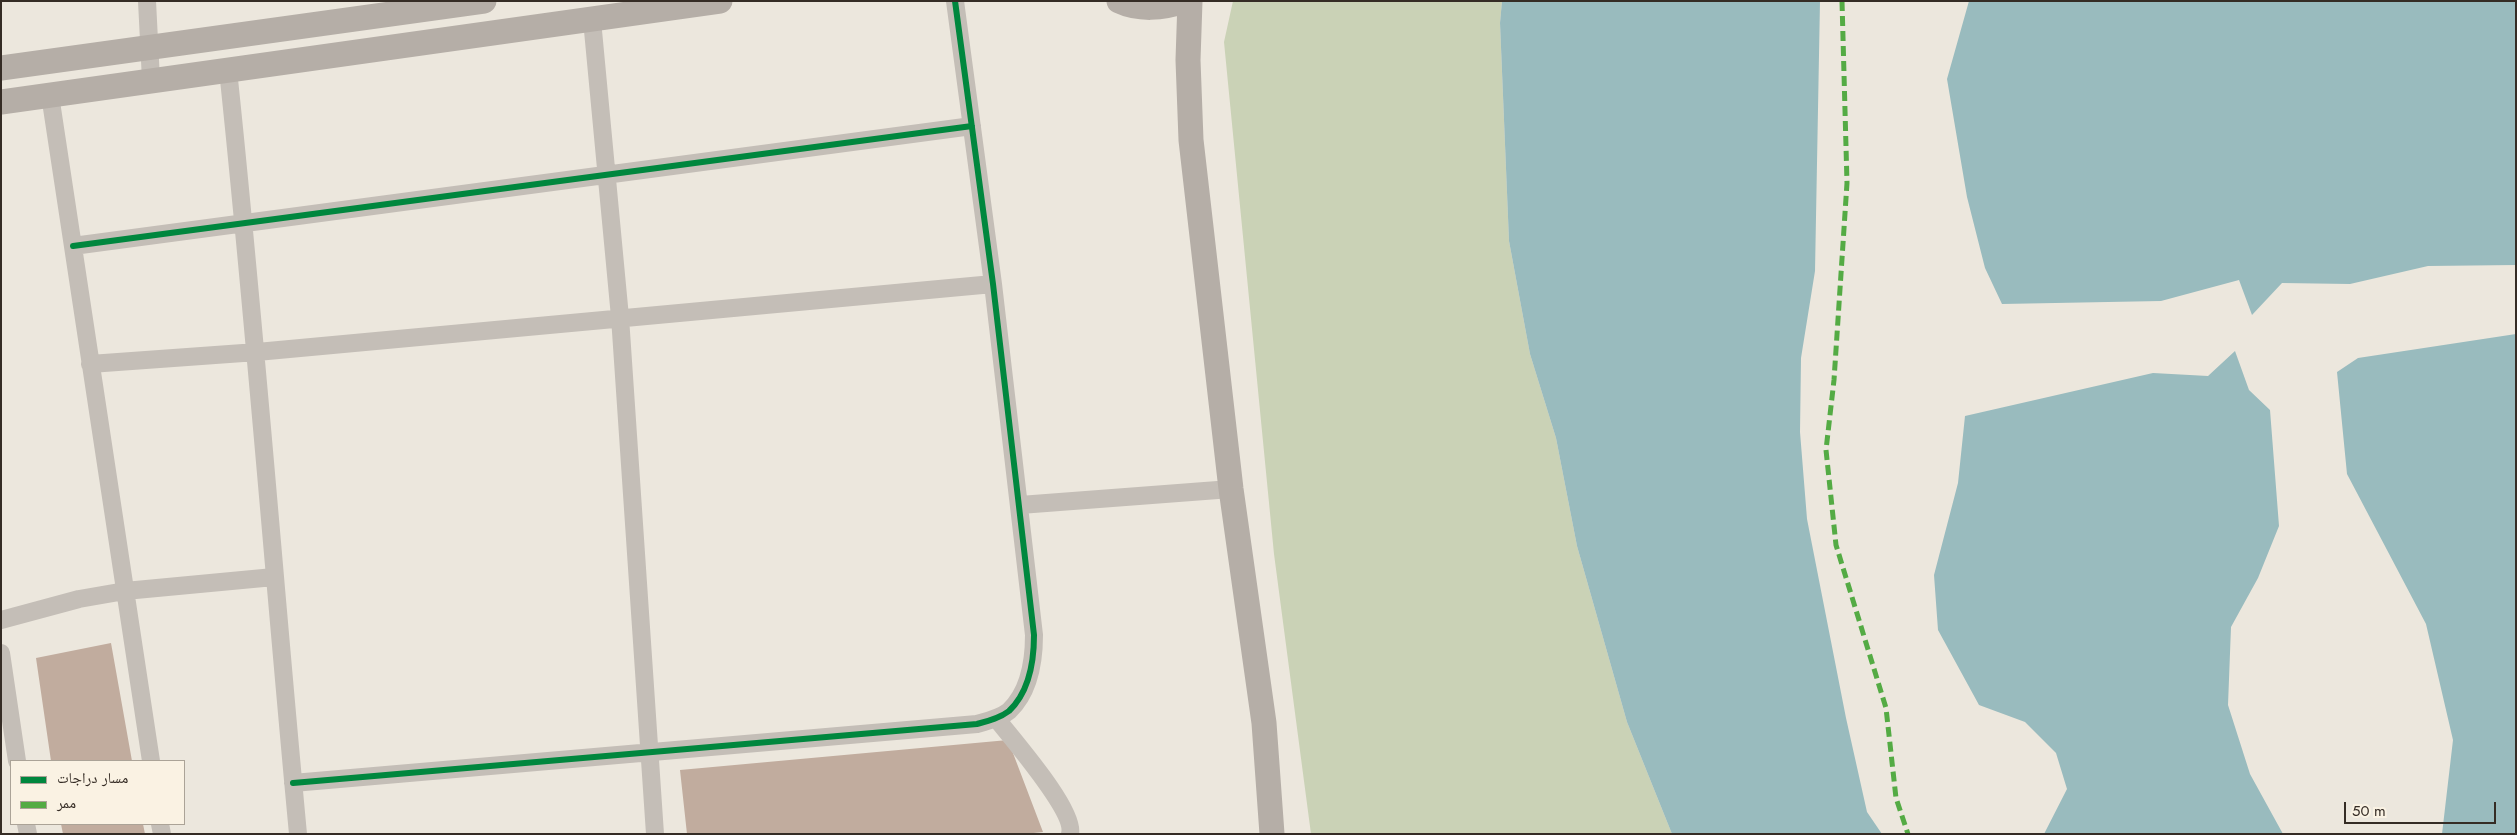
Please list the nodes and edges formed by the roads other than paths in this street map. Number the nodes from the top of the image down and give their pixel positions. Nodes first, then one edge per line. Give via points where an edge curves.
1 (147, 1) edge
2 (484, 1) edge
3 (720, 1) edge
4 (955, 1) edge
5 (1119, 1) edge
6 (1183, 1) edge
7 (1190, 1) edge
8 (592, 20) junction
9 (150, 47) junction
10 (1, 68) edge
11 (228, 70) junction
12 (151, 80) junction
13 (50, 95) junction
14 (1, 102) edge
15 (972, 126) junction
16 (607, 177) junction
17 (245, 223) junction
18 (73, 246) junction
19 (993, 284) junction
20 (620, 317) junction
21 (256, 352) junction
22 (90, 364) junction
23 (1231, 488) junction
24 (1020, 505) junction
25 (274, 577) junction
26 (125, 591) junction
27 (1, 620) edge
28 (1, 653) edge
29 (996, 718) junction
30 (649, 752) junction
31 (17, 760) edge
32 (151, 760) edge
33 (293, 783) junction
34 (298, 834) edge
35 (655, 834) edge
36 (1070, 834) edge
37 (1272, 834) edge

1 - 9 street
2 - 9 street
3 - 8 street
4 - 15 street
5 - 6 street via 1141,7 1159,7
7 - 23 street via 1189,114
8 - 11 street
8 - 16 street
9 - 10 street
9 - 12 street
11 - 12 street
11 - 17 street
12 - 13 street
13 - 14 street
13 - 18 street
15 - 16 street
15 - 19 street
16 - 17 street
16 - 20 street
17 - 18 street
17 - 21 street
18 - 22 street
19 - 20 street
19 - 24 street
20 - 21 street
20 - 30 street
21 - 22 street
21 - 25 street
22 - 26 street
23 - 24 street
23 - 37 street via 1264,723
24 - 29 street via 1034,651 1019,697 1009,710
25 - 26 street
25 - 33 street
26 - 27 street via 78,599
26 - 32 street
28 - 31 street
29 - 30 street via 977,724
29 - 36 street via 1063,805
30 - 33 street
30 - 35 street
33 - 34 street

